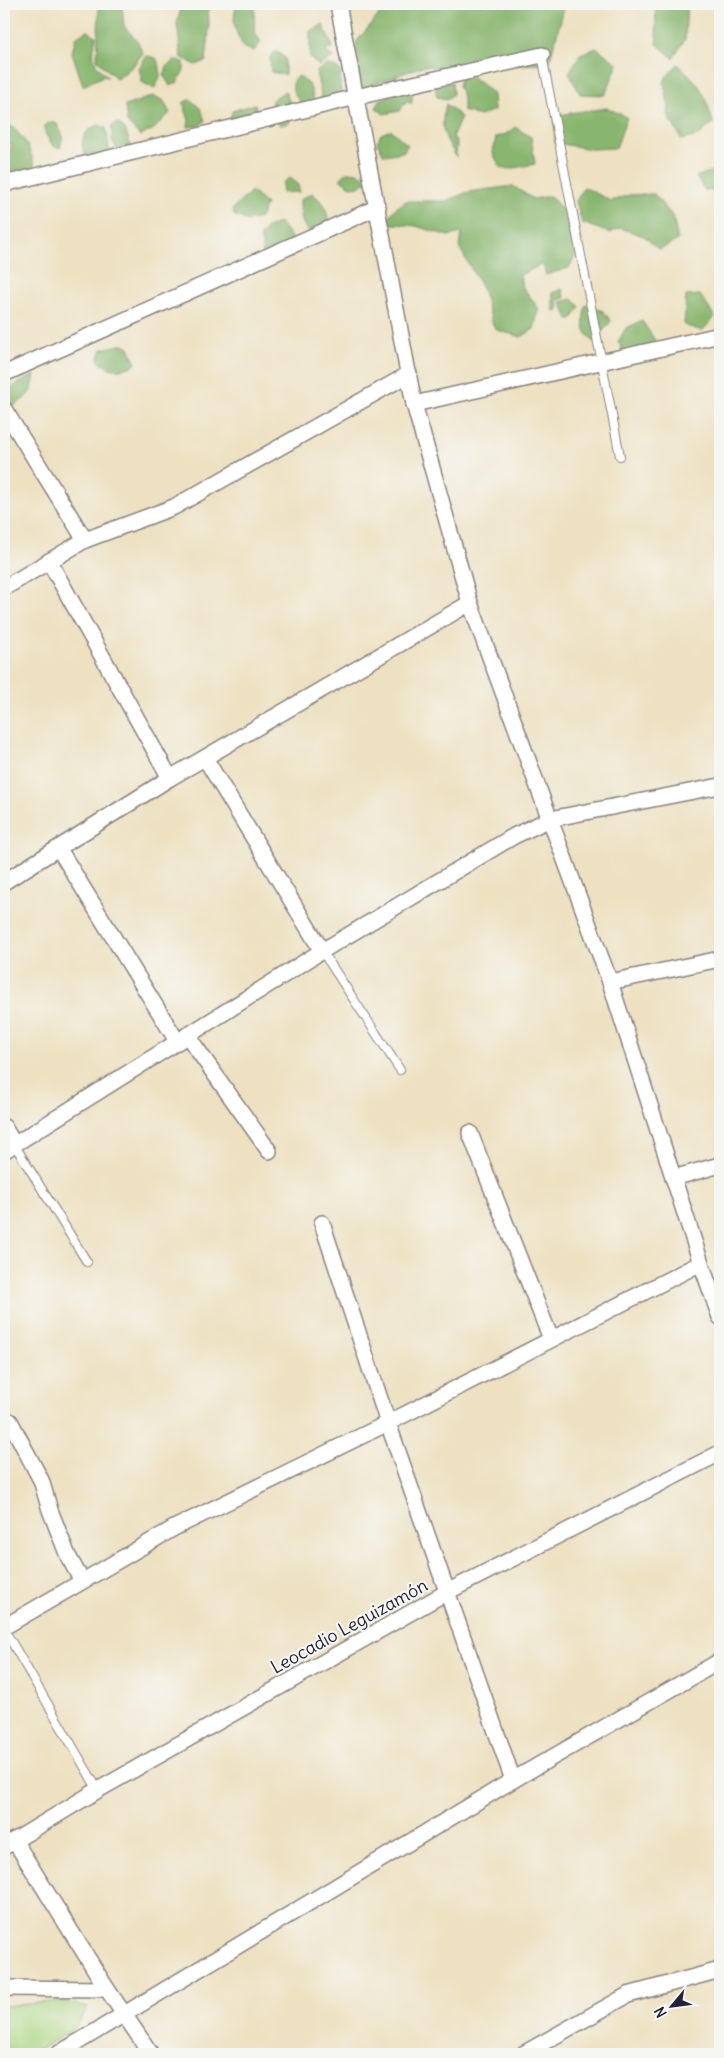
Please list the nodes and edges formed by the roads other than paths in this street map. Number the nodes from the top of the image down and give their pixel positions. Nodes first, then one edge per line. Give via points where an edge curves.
1 (338, 4) edge
2 (542, 55) joint
3 (356, 97) junction
4 (4, 184) edge
5 (378, 208) junction
6 (720, 335) edge
7 (601, 362) junction
8 (4, 374) edge
9 (409, 374) junction
10 (414, 404) junction
11 (4, 409) edge
12 (620, 456) dead end
13 (86, 540) junction
14 (49, 561) junction
15 (4, 588) edge
16 (470, 603) junction
17 (205, 758) junction
18 (170, 778) junction
19 (720, 786) edge
20 (550, 819) junction
21 (59, 849) junction
22 (4, 882) edge
23 (322, 951) junction
24 (720, 958) edge
25 (610, 982) junction
26 (182, 1038) junction
27 (400, 1070) dead end
28 (4, 1126) edge
29 (470, 1134) dead end
30 (9, 1147) edge
31 (269, 1152) dead end
32 (720, 1165) edge
33 (673, 1178) junction
34 (322, 1223) dead end
35 (87, 1262) dead end
36 (701, 1263) junction
37 (720, 1317) edge
38 (552, 1339) junction
39 (10, 1421) dead end
40 (388, 1423) junction
41 (720, 1453) edge
42 (82, 1581) junction
43 (447, 1592) junction
44 (4, 1628) edge
45 (720, 1661) edge
46 (513, 1780) junction
47 (98, 1790) junction
48 (9, 1844) edge
49 (720, 1970) edge
50 (4, 1988) edge
51 (107, 1989) junction
52 (124, 2015) junction
53 (58, 2054) edge
54 (151, 2054) edge
55 (523, 2054) edge

1 - 3 street
2 - 3 street
2 - 7 lane
3 - 4 street
3 - 5 street
5 - 8 street
5 - 9 street
6 - 7 street
7 - 10 street
7 - 12 lane
9 - 10 street
9 - 13 street via 174,507
10 - 16 street
11 - 13 street
13 - 14 street
14 - 15 street
14 - 18 street
16 - 17 street
16 - 20 street
17 - 18 street
17 - 23 street
18 - 21 street
19 - 20 street
20 - 23 street via 514,836
20 - 25 street
21 - 22 street
21 - 26 street
23 - 26 street
23 - 27 lane
24 - 25 street
25 - 33 street
26 - 30 street
26 - 31 street
28 - 30 street
29 - 38 street
30 - 35 lane
32 - 33 street
33 - 36 street
34 - 40 street
36 - 37 street
36 - 38 street
38 - 40 street
39 - 42 street via 41,1480 68,1556
40 - 42 street via 174,1528
40 - 43 street
41 - 43 street, Leocadio Leguizamón
42 - 44 street
43 - 46 street
43 - 47 street, Leocadio Leguizamón
44 - 47 lane
45 - 46 street
46 - 52 street
47 - 48 street, Leocadio Leguizamón
48 - 51 street
49 - 55 street via 628,1995
50 - 51 street
51 - 52 street
52 - 53 street
52 - 54 street

